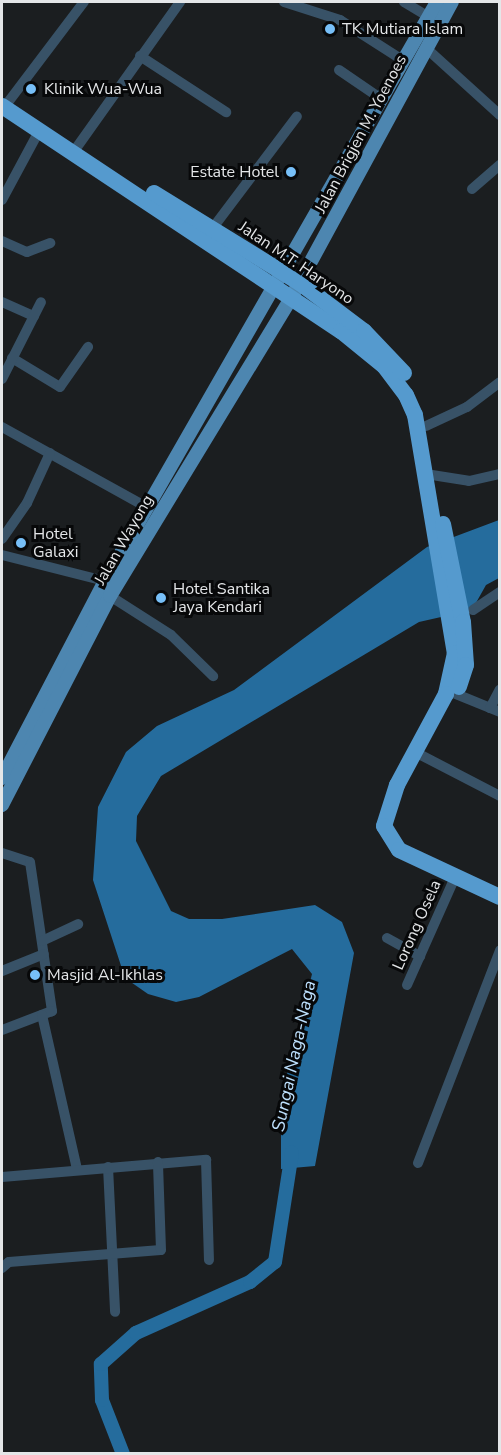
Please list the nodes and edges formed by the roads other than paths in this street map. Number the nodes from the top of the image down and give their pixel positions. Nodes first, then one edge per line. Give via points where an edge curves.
1 (84, 2) edge
2 (180, 2) edge
3 (284, 2) edge
4 (404, 2) edge
5 (437, 2) edge
6 (452, 2) edge
7 (434, 20) junction
8 (426, 48) junction
9 (140, 56) junction
10 (404, 61) junction
11 (339, 70) dead end
12 (383, 100) junction
13 (4, 101) edge
14 (226, 112) dead end
15 (500, 115) edge
16 (297, 116) dead end
17 (38, 133) junction
18 (77, 147) junction
19 (500, 165) edge
20 (472, 189) dead end
21 (2, 200) edge
22 (212, 229) junction
23 (2, 241) edge
24 (50, 243) dead end
25 (285, 273) junction
26 (300, 283) junction
27 (274, 289) junction
28 (290, 300) junction
29 (2, 302) edge
30 (40, 302) dead end
31 (34, 316) junction
32 (88, 347) dead end
33 (12, 358) junction
34 (2, 378) edge
35 (500, 382) edge
36 (426, 426) junction
37 (2, 427) edge
38 (50, 453) junction
39 (500, 474) edge
40 (432, 475) junction
41 (148, 508) junction
42 (440, 538) junction
43 (2, 539) edge
44 (2, 555) edge
45 (105, 581) junction
46 (500, 592) edge
47 (110, 596) junction
48 (463, 620) junction
49 (213, 676) dead end
50 (500, 689) edge
51 (456, 694) junction
52 (495, 710) edge
53 (419, 754) junction
54 (2, 778) edge
55 (500, 796) edge
56 (2, 805) edge
57 (2, 853) edge
58 (455, 878) junction
59 (500, 886) edge
60 (500, 897) edge
61 (78, 924) dead end
62 (387, 938) dead end
63 (42, 941) junction
64 (500, 951) edge
65 (44, 954) junction
66 (420, 956) junction
67 (2, 972) edge
68 (407, 985) dead end
69 (42, 1015) junction
70 (2, 1030) edge
71 (158, 1162) junction
72 (418, 1163) dead end
73 (108, 1167) junction
74 (77, 1169) junction
75 (2, 1177) edge
76 (111, 1255) junction
77 (209, 1260) dead end
78 (2, 1268) edge
79 (115, 1312) dead end

1 - 13 street
2 - 9 street
3 - 10 street via 340,20
4 - 7 street
5 - 7 main road, Jalan Brigjen M. Yoenoes
6 - 7 main road, Jalan Brigjen M. Yoenoes
7 - 8 main road, Jalan Brigjen M. Yoenoes
7 - 10 main road, Jalan Brigjen M. Yoenoes
8 - 15 street
8 - 26 main road, Jalan Brigjen M. Yoenoes
9 - 14 street
9 - 18 street
10 - 12 main road, Jalan Brigjen M. Yoenoes
11 - 12 street
12 - 25 main road, Jalan Brigjen M. Yoenoes
13 - 17 highway, Jalan M.T. Haryono
13 - 18 highway, Jalan M.T. Haryono
16 - 22 street
17 - 21 street
17 - 27 highway, Jalan M.T. Haryono
18 - 22 highway, Jalan M.T. Haryono
19 - 20 street
22 - 25 highway, Jalan M.T. Haryono
23 - 24 street via 27,252
25 - 26 highway, Jalan M.T. Haryono
25 - 27 main road, Jalan Brigjen M. Yoenoes
26 - 28 main road, Jalan Brigjen M. Yoenoes
26 - 36 highway, Jalan M.T. Haryono via 387,351 418,397
27 - 28 highway, Jalan M.T. Haryono
27 - 41 main road, Jalan Wayong
28 - 42 highway, Jalan M.T. Haryono via 372,354 406,395 415,415
28 - 47 main road, Jalan Wayong
29 - 31 street
30 - 31 street
31 - 33 street
32 - 33 street via 60,387
33 - 34 street
35 - 36 street via 467,407
36 - 40 highway, Jalan M.T. Haryono
37 - 38 street
38 - 41 street
38 - 43 street via 27,503
39 - 40 street via 469,481
40 - 42 highway, Jalan M.T. Haryono
41 - 45 main road, Jalan Wayong
42 - 48 highway, Jalan M.T. Haryono
44 - 45 street
45 - 54 main road, Jalan Wayong
46 - 48 street
47 - 49 street via 171,635
47 - 56 main road, Jalan Wayong
48 - 51 highway via 466,665
48 - 53 highway via 453,673
50 - 52 street
51 - 52 street
51 - 53 highway
53 - 55 street
53 - 58 highway via 387,806 386,834 399,850
53 - 59 highway via 396,814 399,834 443,863
57 - 63 street via 30,862
58 - 60 highway
58 - 66 street, Lorong Osela
61 - 63 street
62 - 66 street
63 - 65 street
64 - 72 street
65 - 67 street
65 - 69 street via 52,1011
66 - 68 street, Lorong Osela
69 - 70 street
69 - 74 street
71 - 73 street
71 - 76 street via 161,1250
71 - 77 street via 207,1161
73 - 74 street
73 - 76 street
74 - 75 street
76 - 78 street via 9,1262
76 - 79 street

